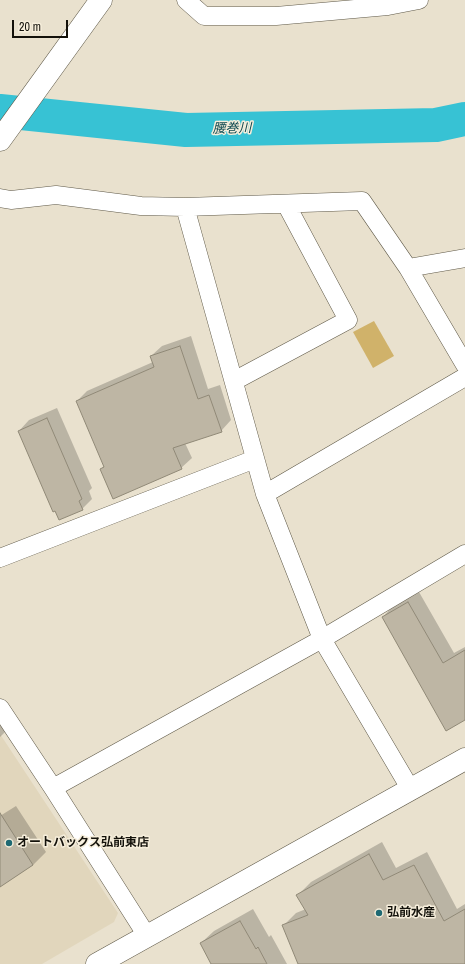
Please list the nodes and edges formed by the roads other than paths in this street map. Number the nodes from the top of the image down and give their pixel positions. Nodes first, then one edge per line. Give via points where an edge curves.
1 (101, 0) edge
2 (186, 0) edge
3 (419, 0) edge
4 (387, 3) edge
5 (0, 140) edge
6 (0, 198) edge
7 (286, 204) junction
8 (185, 207) junction
9 (465, 258) edge
10 (408, 268) junction
11 (465, 365) edge
12 (465, 377) edge
13 (234, 381) junction
14 (255, 459) junction
15 (265, 494) junction
16 (465, 554) edge
17 (0, 558) edge
18 (322, 639) junction
19 (0, 708) edge
20 (465, 759) edge
21 (53, 788) junction
22 (411, 790) junction
23 (147, 936) junction
24 (97, 964) edge

1 - 5 street
2 - 4 street via 204,16 276,16
3 - 4 street
6 - 8 street via 11,200 56,195 141,206
7 - 8 street
7 - 10 street via 362,201
7 - 13 street via 348,320
8 - 13 street
9 - 10 street
10 - 11 street
12 - 15 street
13 - 14 street
14 - 15 street
14 - 17 street
15 - 18 street
16 - 18 street
18 - 21 street
18 - 22 street
19 - 21 street
20 - 22 street
21 - 23 street
22 - 23 street
23 - 24 street

